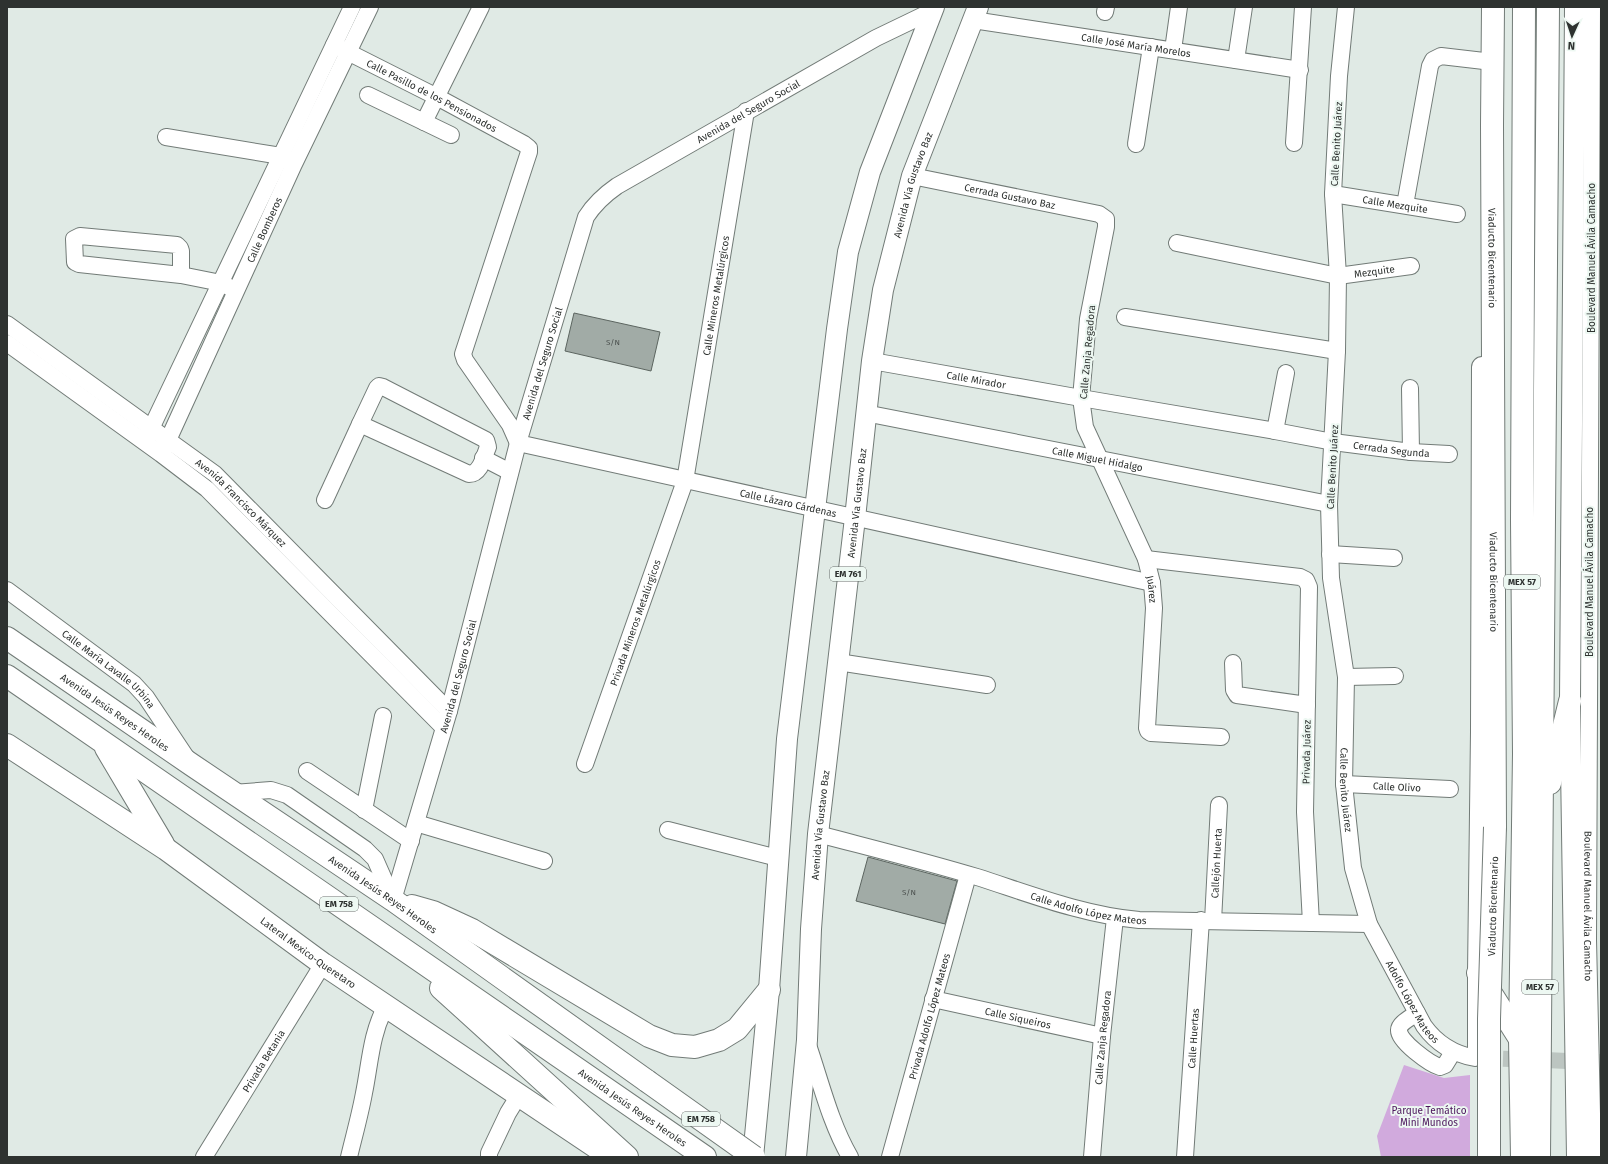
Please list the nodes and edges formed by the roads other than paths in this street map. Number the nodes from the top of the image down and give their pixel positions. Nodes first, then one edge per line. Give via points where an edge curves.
1 (352, 7) edge
2 (370, 7) edge
3 (481, 7) edge
4 (1179, 7) edge
5 (1244, 7) edge
6 (1304, 7) edge
7 (1346, 7) edge
8 (1485, 7) edge
9 (1493, 7) edge
10 (1524, 7) edge
11 (1548, 7) edge
12 (1575, 7) edge
13 (1592, 7) edge
14 (933, 9) edge
15 (976, 14) edge
16 (1151, 47) junction
17 (341, 48) junction
18 (1173, 50) junction
19 (1236, 60) junction
20 (1484, 61) junction
21 (1300, 70) junction
22 (368, 95) dead end
23 (437, 97) junction
24 (746, 111) junction
25 (424, 122) junction
26 (451, 135) dead end
27 (166, 137) dead end
28 (1294, 143) dead end
29 (1136, 144) dead end
30 (287, 160) junction
31 (912, 176) junction
32 (1333, 194) junction
33 (1405, 206) junction
34 (1457, 214) dead end
35 (1106, 220) joint
36 (1596, 242) edge
37 (1177, 243) dead end
38 (1411, 266) dead end
39 (182, 275) junction
40 (1338, 276) junction
41 (220, 283) junction
42 (237, 290) junction
43 (1125, 317) dead end
44 (7, 324) edge
45 (7, 343) edge
46 (1337, 351) junction
47 (872, 361) junction
48 (1286, 373) dead end
49 (1410, 388) dead end
50 (1081, 398) junction
51 (865, 413) junction
52 (360, 424) junction
53 (1596, 426) edge
54 (152, 427) junction
55 (1275, 431) junction
56 (168, 440) junction
57 (144, 442) junction
58 (1333, 442) junction
59 (518, 443) junction
60 (1411, 452) junction
61 (162, 454) junction
62 (1449, 454) dead end
63 (483, 458) junction
64 (1099, 458) junction
65 (510, 472) junction
66 (685, 481) junction
67 (325, 500) dead end
68 (1329, 504) junction
69 (816, 510) junction
70 (855, 518) junction
71 (1330, 554) junction
72 (1394, 558) dead end
73 (1146, 559) junction
74 (1152, 584) junction
75 (7, 590) edge
76 (1595, 603) edge
77 (7, 638) edge
78 (838, 662) junction
79 (1234, 663) dead end
80 (7, 676) edge
81 (1395, 676) dead end
82 (1346, 677) junction
83 (987, 684) dead end
84 (1570, 700) junction
85 (1307, 705) junction
86 (449, 711) junction
87 (383, 716) dead end
88 (444, 728) junction
89 (1221, 737) dead end
90 (103, 742) junction
91 (7, 745) edge
92 (585, 764) dead end
93 (192, 765) junction
94 (307, 771) dead end
95 (1344, 784) junction
96 (1595, 785) edge
97 (1450, 789) dead end
98 (233, 793) junction
99 (1219, 805) dead end
100 (364, 810) junction
101 (1541, 817) junction
102 (416, 822) junction
103 (668, 830) dead end
104 (818, 834) junction
105 (411, 841) junction
106 (166, 849) junction
107 (778, 858) junction
108 (544, 861) dead end
109 (968, 875) junction
110 (393, 900) junction
111 (1115, 918) junction
112 (1207, 921) junction
113 (1311, 923) junction
114 (1369, 924) junction
115 (379, 932) junction
116 (1594, 936) edge
117 (322, 964) junction
118 (1478, 973) junction
119 (769, 990) junction
120 (933, 999) junction
121 (386, 1006) junction
122 (1417, 1013) junction
123 (1102, 1036) junction
124 (1520, 1039) junction
125 (807, 1040) junction
126 (1453, 1052) junction
127 (1475, 1058) tunnel mouth
128 (519, 1095) junction
129 (204, 1157) edge
130 (349, 1157) edge
131 (489, 1157) edge
132 (611, 1157) edge
133 (628, 1157) edge
134 (705, 1157) edge
135 (754, 1157) edge
136 (796, 1157) edge
137 (850, 1157) edge
138 (890, 1157) edge
139 (1092, 1157) edge
140 (1185, 1157) edge
141 (1479, 1157) edge
142 (1488, 1157) edge
143 (1522, 1157) edge
144 (1539, 1157) edge
145 (1577, 1157) edge
146 (1593, 1157) edge

1 - 17 street, Calle Bomberos
2 - 17 street, Calle Bomberos
3 - 23 street
4 - 18 street
5 - 19 street
6 - 21 street
7 - 32 street, Calle Benito Juárez via 1339,76
8 - 20 main road
9 - 142 highway, Viaducto Bicentenario, bridge via 1495,827
10 - 124 highway, MEX 57 via 1524,754
11 - 101 highway, MEX 57
12 - 84 main road, Boulevard Manuel Ávila Camacho
13 - 36 street, Boulevard Manuel Ávila Camacho
14 - 24 street, Avenida del Seguro Social
14 - 69 main road via 870,172 848,252
15 - 16 street, Calle José María Morelos
15 - 31 main road, Avenida Via Gustavo Baz / EM 761
16 - 18 street, Calle José María Morelos
16 - 29 street
17 - 23 street, Calle Pasillo de los Pensionados
17 - 30 street, Calle Bomberos
18 - 19 street, Calle José María Morelos
19 - 21 street, Calle José María Morelos
20 - 33 street via 1442,56 1433,60
20 - 118 main road via 1482,724
21 - 28 street
22 - 25 street
23 - 25 street
23 - 59 street, Calle Pasillo de los Pensionados via 529,148 463,354 510,426
24 - 59 street, Avenida del Seguro Social via 618,186 594,205 584,224
24 - 66 street, Calle Mineros Metalúrgicos
25 - 26 street
27 - 30 street
30 - 41 street, Calle Bomberos
30 - 42 street, Calle Bomberos
31 - 35 street, Cerrada Gustavo Baz via 1099,214
31 - 47 main road, Avenida Via Gustavo Baz / EM 761 via 884,290
32 - 33 street, Calle Mezquite
32 - 40 street, Calle Benito Juárez
33 - 34 street, Calle Mezquite
35 - 50 street, Calle Zanja Regadora via 1088,318
36 - 53 street, Boulevard Manuel Ávila Camacho
37 - 40 street
38 - 40 street, Mezquite
39 - 39 street via 181,251 177,245 80,236 74,239 74,259 79,264
39 - 41 street
40 - 46 street, Calle Benito Juárez
41 - 42 street
41 - 54 street, Calle Bomberos
42 - 56 street, Calle Bomberos
43 - 46 street
44 - 54 street, Avenida Francisco Márquez
45 - 57 street, Avenida Francisco Márquez
46 - 58 street, Calle Benito Juárez
47 - 50 street, Calle Mirador
47 - 51 main road, Avenida Via Gustavo Baz / EM 761
48 - 55 street
49 - 60 street
50 - 55 street, Calle Mirador
50 - 64 street, Calle Zanja Regadora via 1085,427
51 - 64 street, Calle Miguel Hidalgo
51 - 70 main road, Avenida Via Gustavo Baz / EM 761
52 - 63 street via 470,474 478,472
52 - 63 street via 377,388 383,387 486,440 488,447
52 - 67 street
53 - 76 street, Boulevard Manuel Ávila Camacho
54 - 56 street, Avenida Francisco Márquez
54 - 57 street, Calle Bomberos
55 - 58 street, Cerrada Segunda
56 - 61 street, Calle Bomberos
56 - 86 street, Avenida Francisco Márquez via 215,474
57 - 61 street, Avenida Francisco Márquez
58 - 60 street, Cerrada Segunda
58 - 68 street, Calle Benito Juárez
59 - 65 street, Avenida del Seguro Social
59 - 66 street, Calle Lázaro Cárdenas
60 - 62 street, Cerrada Segunda
61 - 88 street, Avenida Francisco Márquez via 207,489
63 - 65 street
64 - 68 street, Calle Miguel Hidalgo
64 - 73 street, Juárez
65 - 86 street, Avenida del Seguro Social
66 - 69 street, Calle Lázaro Cárdenas
66 - 92 street, Privada Mineros Metalúrgicos
68 - 71 street, Calle Benito Juárez
69 - 70 street, Calle Lázaro Cárdenas
69 - 107 main road via 787,739
70 - 74 street, Calle Lázaro Cárdenas
70 - 78 main road, Avenida Via Gustavo Baz / EM 761
71 - 72 street
71 - 82 street, Calle Benito Juárez via 1331,578
73 - 74 street, Juárez
73 - 85 street, Privada Juárez via 1300,577 1306,580 1309,587
74 - 89 street, Juárez via 1154,608 1148,731
75 - 93 street, Calle María Lavalle Urbina via 134,684 146,697
76 - 96 street, Boulevard Manuel Ávila Camacho
77 - 93 highway, Avenida Jesús Reyes Heroles / EM 758
78 - 83 street
78 - 104 main road, Avenida Via Gustavo Baz / EM 761
79 - 85 street via 1237,695
80 - 90 highway, Avenida Jesús Reyes Heroles / EM 758
81 - 82 street
82 - 95 street, Calle Benito Juárez
84 - 101 highway
84 - 145 main road, Boulevard Manuel Ávila Camacho
85 - 113 street, Privada Juárez via 1305,812
86 - 88 street, Avenida del Seguro Social
87 - 100 street
88 - 102 street, Avenida del Seguro Social
90 - 106 highway
90 - 115 highway, Avenida Jesús Reyes Heroles / EM 758
91 - 106 highway, Lateral Mexico-Queretaro
93 - 98 highway, Avenida Jesús Reyes Heroles / EM 758
94 - 100 street
95 - 97 street, Calle Olivo
95 - 114 street, Calle Benito Juárez via 1353,868
96 - 116 street, Boulevard Manuel Ávila Camacho
98 - 110 highway, Avenida Jesús Reyes Heroles / EM 758
98 - 110 street via 271,790 287,795 365,849 375,859
99 - 112 street, Callejón Huerta
100 - 105 street
101 - 144 highway, MEX 57
102 - 105 street, Avenida del Seguro Social
102 - 108 street
103 - 107 street
104 - 109 street, Calle Adolfo López Mateos
104 - 125 main road, Avenida Via Gustavo Baz / EM 761
105 - 110 street, Avenida del Seguro Social
106 - 117 highway, Lateral Mexico-Queretaro
107 - 119 main road
109 - 111 street, Calle Adolfo López Mateos
109 - 120 street, Privada Adolfo López Mateos
110 - 119 highway via 433,912 472,930 650,1036 672,1045 696,1047 719,1040 737,1029
110 - 135 highway, Avenida Jesús Reyes Heroles / EM 758, bridge
111 - 112 street, Calle Adolfo López Mateos
111 - 123 street, Calle Zanja Regadora
112 - 113 street, Calle Adolfo López Mateos
112 - 140 street, Calle Huertas
113 - 114 street, Calle Adolfo López Mateos
114 - 122 street, Adolfo López Mateos
115 - 133 highway
115 - 134 highway, Avenida Jesús Reyes Heroles / EM 758
116 - 146 street, Boulevard Manuel Ávila Camacho
117 - 121 highway, Lateral Mexico-Queretaro
117 - 129 street, Privada Betania
118 - 124 highway
118 - 141 main road
119 - 135 main road
120 - 123 street, Calle Siqueiros
120 - 138 street, Privada Adolfo López Mateos
121 - 128 highway, Lateral Mexico-Queretaro
121 - 130 street via 373,1038 364,1094
122 - 126 street, Adolfo López Mateos via 1436,1040
122 - 126 street via 1401,1025 1399,1030 1409,1046 1423,1058 1440,1067
123 - 139 street, Calle Zanja Regadora
124 - 143 highway, MEX 57
125 - 136 main road, Avenida Via Gustavo Baz / EM 761
125 - 137 street via 830,1115
126 - 127 street, Adolfo López Mateos
128 - 131 street
128 - 132 highway, Lateral Mexico-Queretaro

